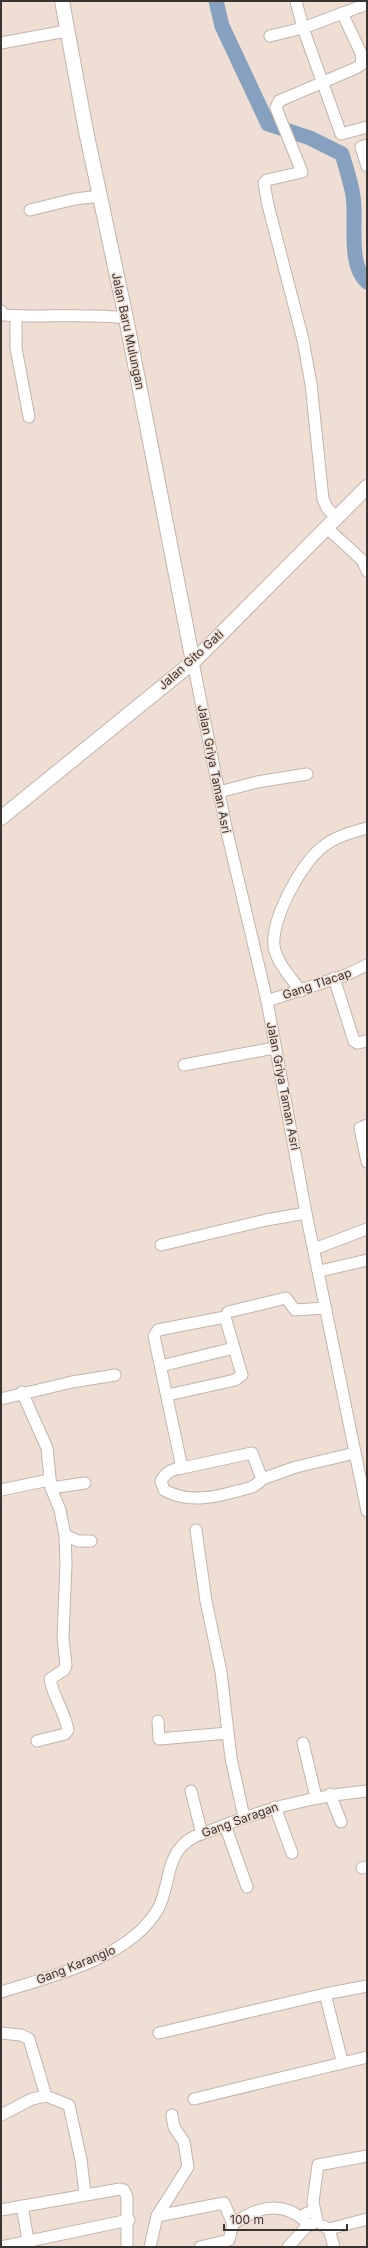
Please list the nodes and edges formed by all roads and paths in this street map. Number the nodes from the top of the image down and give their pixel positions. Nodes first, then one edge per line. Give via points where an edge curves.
1 (62, 1) edge
2 (296, 1) edge
3 (367, 4) edge
4 (342, 13) junction
5 (303, 28) junction
6 (66, 32) junction
7 (270, 36) dead end
8 (1, 43) edge
9 (365, 68) edge
10 (321, 82) junction
11 (367, 127) edge
12 (367, 145) edge
13 (367, 166) edge
14 (101, 196) junction
15 (30, 210) dead end
16 (1, 311) edge
17 (16, 316) junction
18 (126, 318) junction
19 (29, 416) dead end
20 (367, 487) edge
21 (332, 523) junction
22 (367, 571) edge
23 (192, 662) junction
24 (307, 774) dead end
25 (219, 792) junction
26 (1, 818) edge
27 (367, 828) edge
28 (367, 965) edge
29 (334, 978) junction
30 (301, 991) junction
31 (267, 1001) junction
32 (367, 1041) edge
33 (274, 1048) junction
34 (184, 1065) dead end
35 (367, 1125) edge
36 (367, 1162) edge
37 (306, 1213) junction
38 (367, 1229) edge
39 (161, 1245) dead end
40 (314, 1249) junction
41 (367, 1260) edge
42 (320, 1272) junction
43 (326, 1308) junction
44 (228, 1312) dead end
45 (234, 1348) junction
46 (161, 1366) junction
47 (115, 1375) dead end
48 (22, 1392) junction
49 (168, 1395) junction
50 (1, 1399) edge
51 (355, 1453) junction
52 (182, 1468) junction
53 (262, 1479) junction
54 (85, 1483) dead end
55 (50, 1484) junction
56 (1, 1490) edge
57 (367, 1511) edge
58 (196, 1530) dead end
59 (65, 1535) junction
60 (91, 1541) dead end
61 (158, 1722) dead end
62 (228, 1733) junction
63 (37, 1741) dead end
64 (303, 1743) dead end
65 (191, 1791) dead end
66 (367, 1791) edge
67 (330, 1794) junction
68 (316, 1797) junction
69 (275, 1807) junction
70 (244, 1817) junction
71 (341, 1822) dead end
72 (225, 1825) junction
73 (202, 1834) junction
74 (292, 1853) dead end
75 (247, 1887) dead end
76 (159, 1908) joint
77 (367, 1986) edge
78 (1, 1992) edge
79 (325, 1994) junction
80 (1, 2032) edge
81 (159, 2033) dead end
82 (367, 2057) edge
83 (342, 2061) junction
84 (46, 2096) junction
85 (194, 2099) dead end
86 (1, 2115) edge
87 (172, 2115) dead end
88 (367, 2156) edge
89 (85, 2194) junction
90 (22, 2206) junction
91 (1, 2210) edge
92 (157, 2216) junction
93 (311, 2219) junction
94 (367, 2219) edge
95 (129, 2220) junction
96 (233, 2224) junction
97 (329, 2229) junction
98 (29, 2244) edge
99 (1, 2247) edge
100 (127, 2247) edge
101 (150, 2247) edge
102 (200, 2247) edge
103 (288, 2247) edge
104 (334, 2247) edge

1 - 6 main road, Jalan Baru Mulungan
2 - 5 street
3 - 4 street
4 - 5 street
4 - 9 street via 361,53
5 - 7 street
5 - 10 street
6 - 8 street
6 - 14 main road, Jalan Baru Mulungan
9 - 10 street via 356,68
10 - 11 street via 341,134
10 - 21 street via 279,100 276,108 302,172 267,180 265,186 303,340 311,384 323,499
12 - 13 street via 361,147
14 - 15 street via 75,199
14 - 18 main road, Jalan Baru Mulungan
16 - 17 street via 4,315
17 - 18 street
17 - 19 street via 16,348
18 - 23 main road, Jalan Baru Mulungan
20 - 21 main road, Jalan Gito Gati
21 - 22 street via 362,560
21 - 23 main road, Jalan Gito Gati
23 - 25 street, Jalan Griya Taman Asri
23 - 26 main road, Jalan Gito Gati
24 - 25 street via 257,782
25 - 31 street, Jalan Griya Taman Asri
27 - 30 street via 334,839 323,846 312,856 297,877 285,902 275,934 274,947
28 - 29 street, Gang Tlacap
29 - 30 street, Gang Tlacap
29 - 32 street via 354,1042
30 - 31 street, Gang Tlacap
31 - 33 street, Jalan Griya Taman Asri
33 - 34 street
33 - 37 street, Jalan Griya Taman Asri
35 - 36 street via 360,1128
37 - 39 street
37 - 40 street, Jalan Griya Taman Asri
38 - 40 street
40 - 42 street, Jalan Griya Taman Asri
41 - 42 street
42 - 43 street, Jalan Griya Taman Asri
43 - 44 street via 295,1310 286,1298
43 - 51 street, Jalan Griya Taman Asri
45 - 46 street
45 - 46 street via 225,1317 158,1330 154,1339
45 - 49 street via 242,1372 238,1379
46 - 49 street
47 - 48 street
48 - 50 street
48 - 55 street via 47,1448
49 - 52 street
51 - 53 street via 296,1467
51 - 57 street, Jalan Griya Taman Asri
52 - 53 street via 252,1453
52 - 53 street via 165,1473 161,1481 164,1490 189,1498 215,1498 249,1488
54 - 55 street
55 - 56 street
55 - 59 street via 60,1510
58 - 62 street via 206,1601 221,1672
59 - 60 street via 78,1541
59 - 63 street via 63,1637 66,1666 50,1679 51,1687 67,1721 68,1730 65,1734
61 - 62 street via 159,1739
62 - 70 street via 230,1758
64 - 68 street
65 - 73 street
66 - 67 street, Gang Saragan
67 - 68 street, Gang Saragan
67 - 71 street
68 - 69 street, Gang Saragan
69 - 70 street, Gang Saragan
69 - 74 street
70 - 72 street, Gang Saragan
72 - 73 street, Gang Saragan
72 - 75 street
73 - 76 street, Gang Saragan via 192,1838 175,1855
76 - 78 street, Gang Karanglo via 146,1927 119,1948 46,1978
77 - 79 street
79 - 81 street
79 - 83 street
80 - 84 street via 29,2039
82 - 83 street
83 - 85 street
84 - 86 street via 32,2099
84 - 89 street via 69,2105 81,2160
87 - 92 street via 174,2127 184,2142 188,2168
88 - 93 street via 318,2165
89 - 90 street
89 - 95 street via 124,2190
90 - 91 street
90 - 98 street
92 - 96 street via 224,2204
92 - 101 street
93 - 96 street via 280,2207 262,2208
93 - 97 street
93 - 103 street
94 - 97 street
95 - 98 street
95 - 100 street
96 - 102 street via 229,2240
97 - 104 street
98 - 99 street

